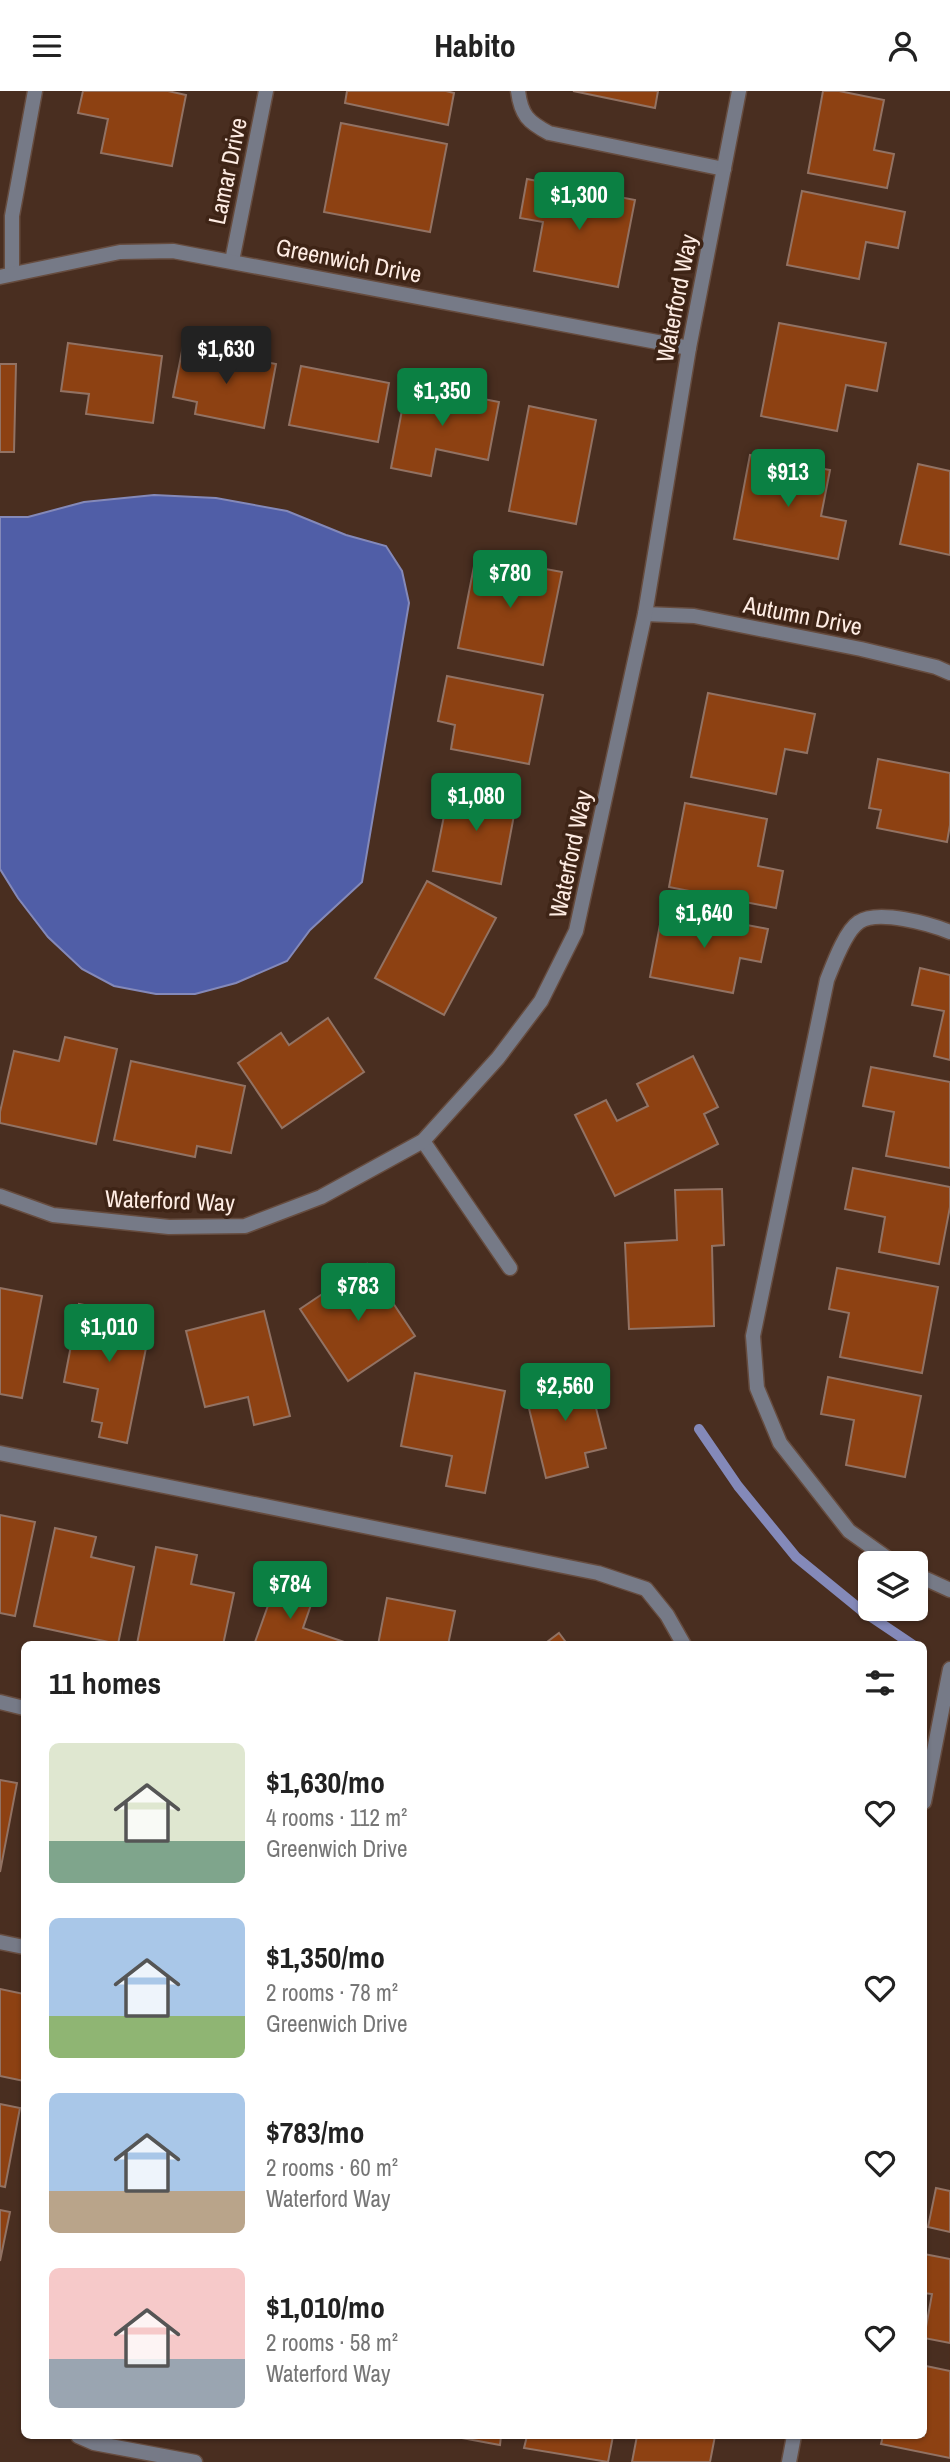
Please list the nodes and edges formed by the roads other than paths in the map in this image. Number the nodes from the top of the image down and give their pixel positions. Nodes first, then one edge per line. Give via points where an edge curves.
1 (35, 91) edge
2 (266, 91) edge
3 (518, 91) edge
4 (738, 91) edge
5 (724, 169) junction
6 (232, 261) junction
7 (6, 275) edge
8 (689, 348) junction
9 (645, 614) junction
10 (950, 673) edge
11 (950, 932) edge
12 (423, 1141) junction
13 (0, 1196) edge
14 (510, 1268) dead end
15 (0, 1453) edge
16 (877, 1551) edge
17 (928, 1580) edge
18 (950, 1590) edge
19 (682, 1641) edge
20 (950, 1669) edge
21 (0, 1703) edge
22 (21, 1707) edge
23 (927, 1787) edge
24 (0, 1942) edge
25 (21, 1946) edge
26 (85, 2439) edge
27 (793, 2439) edge
28 (195, 2462) edge
29 (789, 2462) edge

1 - 7 street
2 - 6 street, Lamar Drive
3 - 5 street via 519,104 530,123 549,133
4 - 5 street, Waterford Way
5 - 8 street, Waterford Way
6 - 7 street, Greenwich Drive via 173,251 120,252
6 - 8 street, Greenwich Drive
8 - 9 street, Waterford Way
9 - 10 street, Autumn Drive via 694,616 861,649
9 - 12 street, Waterford Way via 576,932 541,1001 498,1058
11 - 16 street via 929,923 879,917 859,922 840,947 827,980 753,1336 757,1388 780,1443 849,1531
12 - 13 street, Waterford Way via 321,1197 246,1226 169,1227 52,1215
12 - 14 street
15 - 19 street via 598,1573 646,1589
17 - 18 street
20 - 23 street
21 - 22 street
24 - 25 street
26 - 28 street
27 - 29 street

